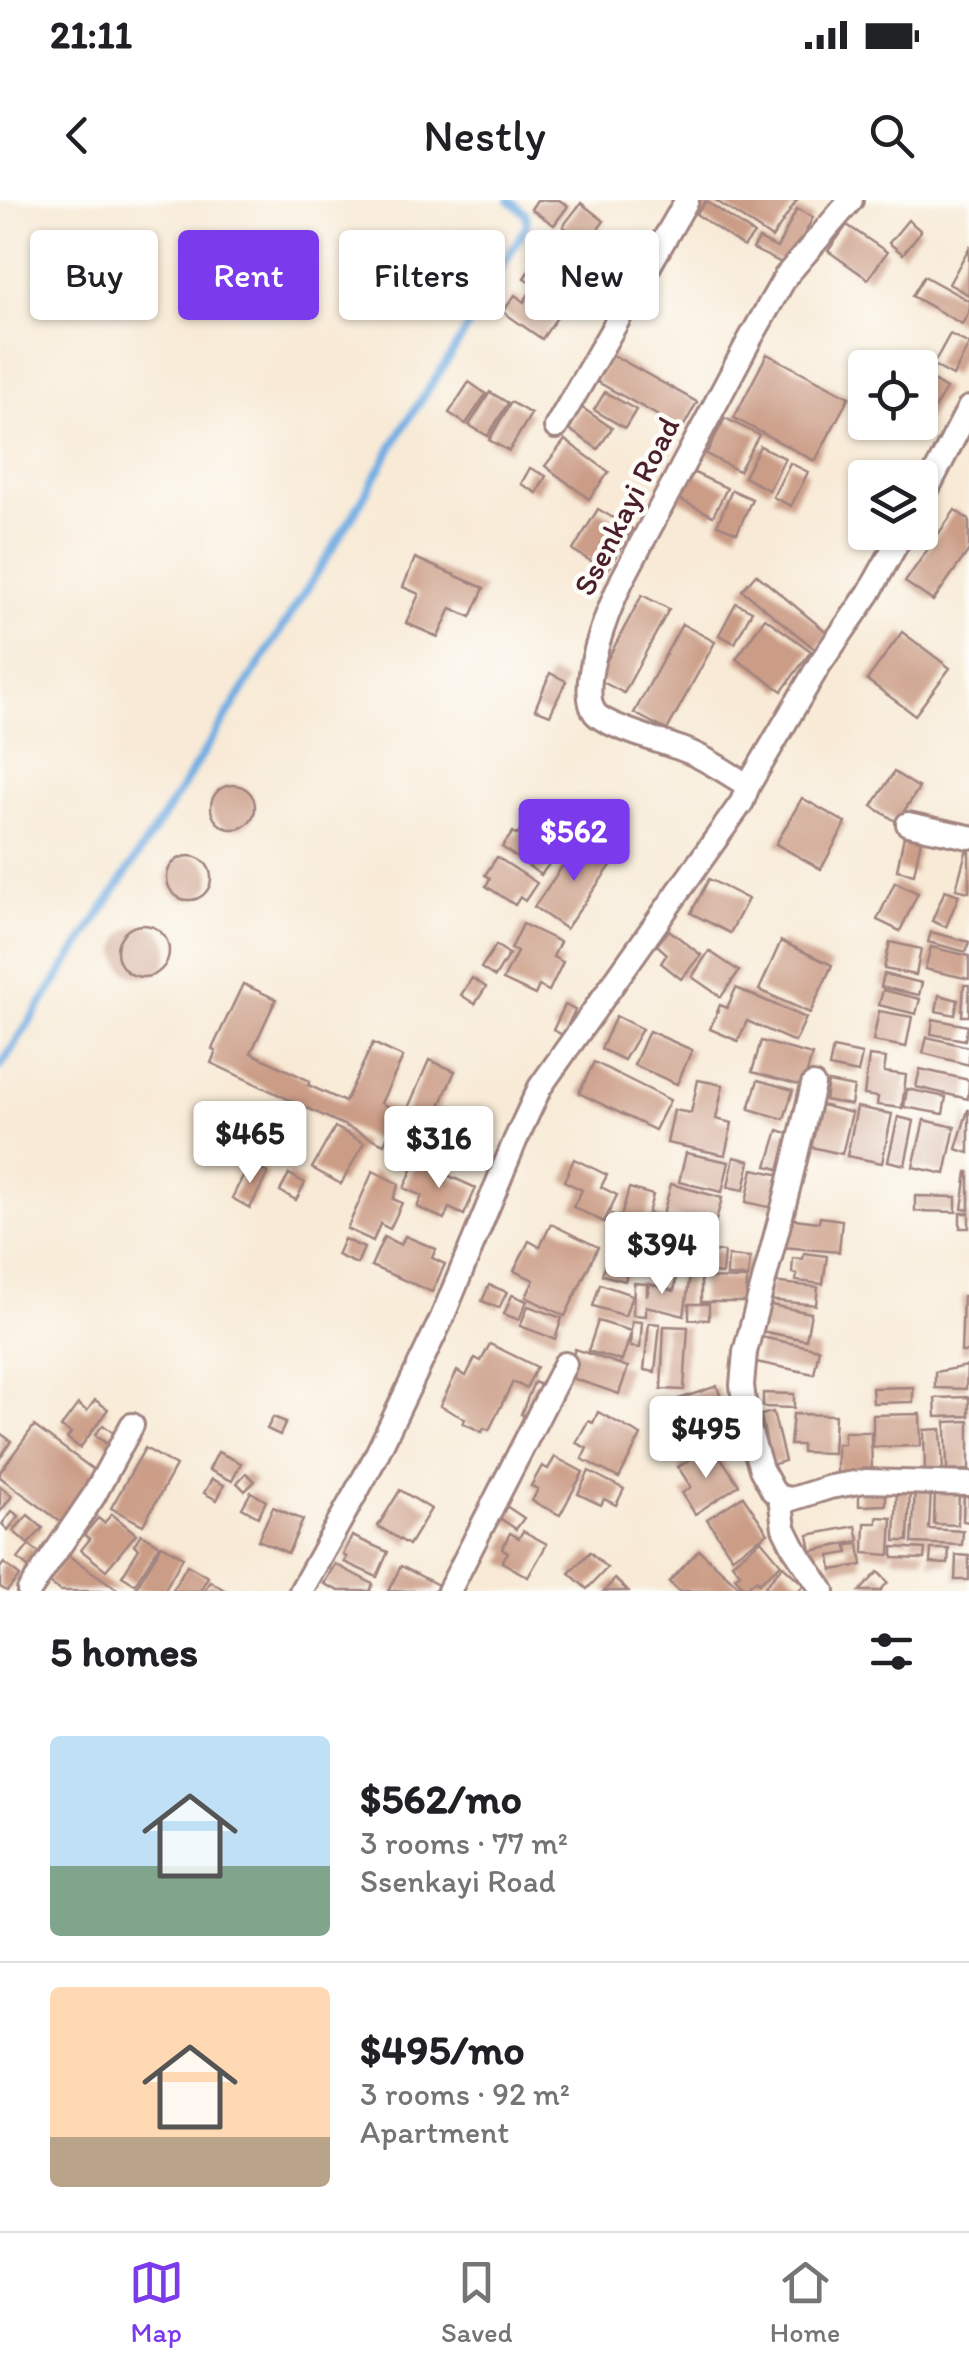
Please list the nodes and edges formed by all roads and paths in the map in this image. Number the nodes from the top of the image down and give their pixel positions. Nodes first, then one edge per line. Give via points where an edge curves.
1 (686, 200) edge
2 (850, 200) edge
3 (969, 408) edge
4 (556, 427) dead end
5 (938, 468) edge
6 (894, 550) edge
7 (748, 786) junction
8 (908, 824) dead end
9 (969, 837) edge
10 (813, 1086) dead end
11 (566, 1364) dead end
12 (132, 1425) dead end
13 (969, 1484) edge
14 (780, 1496) junction
15 (28, 1591) edge
16 (301, 1591) edge
17 (449, 1591) edge
18 (823, 1591) edge

1 - 4 street
2 - 7 street, Ssenkayi Road via 786,276 750,339 622,580 594,660 596,715 718,766
3 - 5 street
6 - 7 street
7 - 16 street via 540,1086 442,1318
8 - 9 street
10 - 14 street via 742,1385 761,1469
11 - 17 street
12 - 15 street
13 - 14 street via 866,1481 792,1499
14 - 18 street via 784,1528

